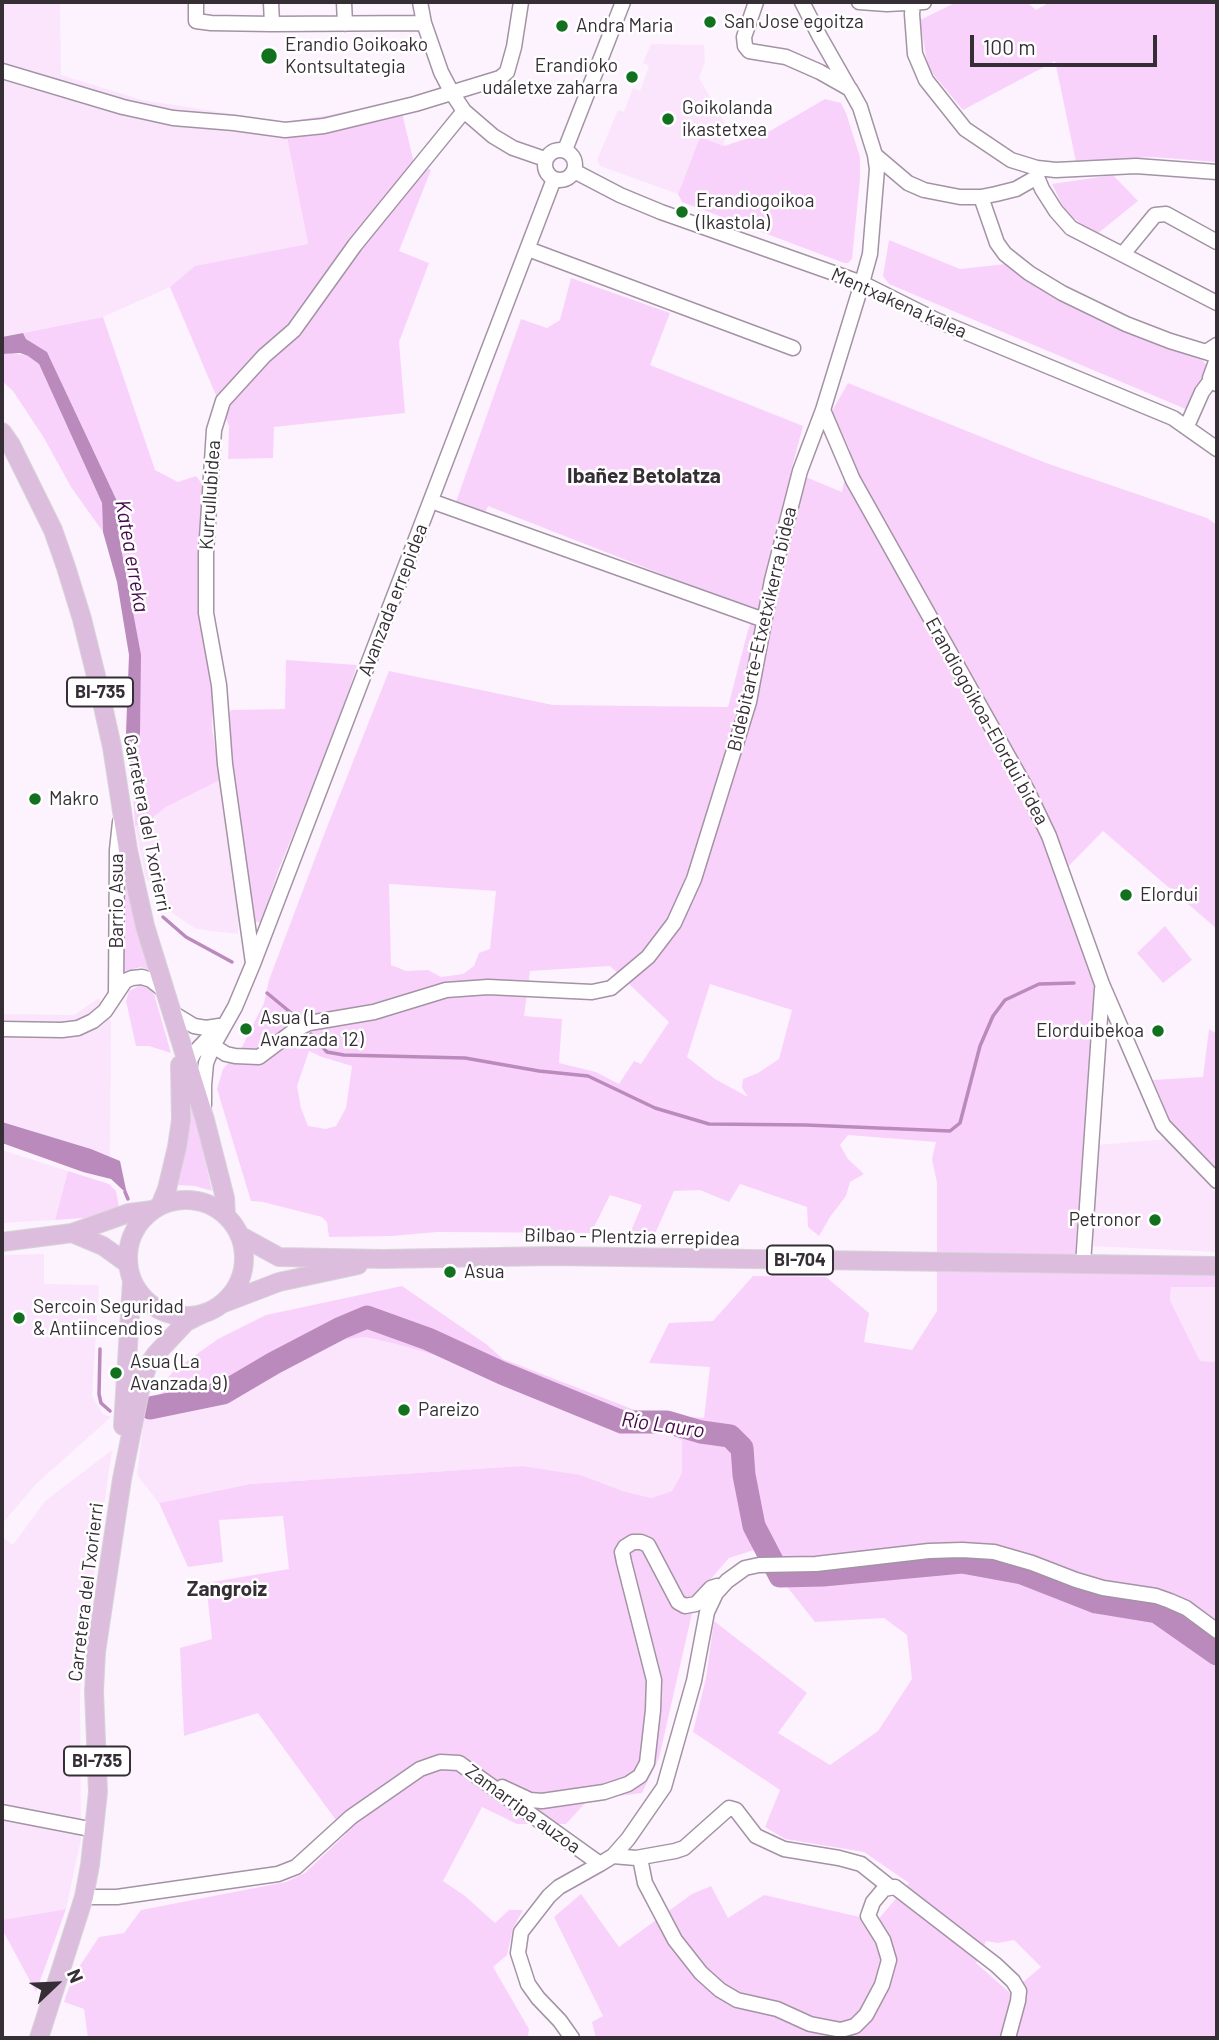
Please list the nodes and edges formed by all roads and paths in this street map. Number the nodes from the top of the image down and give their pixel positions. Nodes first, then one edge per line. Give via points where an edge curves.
1 (196, 2) edge
2 (271, 2) edge
3 (344, 2) edge
4 (420, 2) edge
5 (521, 2) edge
6 (623, 2) edge
7 (756, 2) edge
8 (802, 2) edge
9 (859, 2) edge
10 (919, 3) edge
11 (424, 23) junction
12 (272, 24) junction
13 (345, 24) junction
14 (2, 71) edge
15 (850, 89) junction
16 (452, 93) junction
17 (464, 111) junction
18 (565, 150) junction
19 (875, 155) junction
20 (545, 159) junction
21 (574, 171) junction
22 (1037, 172) junction
23 (1217, 172) edge
24 (554, 179) junction
25 (981, 197) junction
26 (1217, 242) edge
27 (528, 249) junction
28 (1123, 254) junction
29 (862, 284) junction
30 (1217, 303) edge
31 (793, 348) dead end
32 (1212, 348) edge
33 (1214, 382) edge
34 (823, 410) junction
35 (1186, 426) junction
36 (2, 432) edge
37 (2, 449) edge
38 (1217, 449) edge
39 (29, 482) junction
40 (431, 501) junction
41 (764, 620) junction
42 (122, 810) junction
43 (253, 964) junction
44 (1102, 984) junction
45 (165, 991) junction
46 (117, 992) junction
47 (171, 1013) junction
48 (223, 1023) junction
49 (2, 1028) edge
50 (176, 1031) junction
51 (213, 1046) junction
52 (187, 1065) junction
53 (181, 1085) junction
54 (205, 1120) junction
55 (1217, 1181) edge
56 (156, 1208) junction
57 (226, 1216) junction
58 (72, 1233) junction
59 (239, 1235) junction
60 (2, 1242) edge
61 (383, 1259) junction
62 (1083, 1264) junction
63 (1217, 1266) edge
64 (130, 1272) junction
65 (220, 1304) junction
66 (202, 1314) junction
67 (122, 1479) junction
68 (727, 1581) junction
69 (1217, 1630) edge
70 (477, 1776) junction
71 (2, 1812) edge
72 (95, 1830) junction
73 (613, 1856) junction
74 (640, 1858) junction
75 (600, 1864) junction
76 (890, 1887) junction
77 (83, 1897) junction
78 (39, 2038) edge
79 (572, 2038) edge
80 (1008, 2038) edge

1 - 12 street via 196,21
2 - 12 street
3 - 13 street
4 - 11 street
5 - 16 street via 507,72
6 - 18 street
7 - 15 street via 744,37 749,51 786,57
8 - 15 street, Bidebitarte-Etxetxikerra bidea
9 - 10 street
10 - 22 street via 912,14 915,54 926,80 965,129
11 - 13 street
11 - 16 street
12 - 13 street
14 - 16 street via 173,118 285,130 324,126
15 - 19 street, Bidebitarte-Etxetxikerra bidea
16 - 17 street
17 - 20 street via 513,148
17 - 43 street, Kurrullubidea via 355,245 294,330 223,401 214,430 206,613
18 - 20 street via 551,152
18 - 21 street via 575,161
19 - 25 street via 908,183 960,197
19 - 29 street, Bidebitarte-Etxetxikerra bidea via 870,254
20 - 24 street via 547,173
21 - 24 street via 563,180
21 - 29 street, Mentxakena kalea via 651,208
22 - 23 street via 1136,166
22 - 25 street via 1016,189
22 - 28 street via 1042,189 1071,228
24 - 27 street, Avanzada errepidea
25 - 32 street via 997,243 1029,273 1126,324 1170,341
26 - 28 street via 1159,214 1149,219
27 - 31 street
27 - 40 street, Avanzada errepidea
28 - 30 street
29 - 34 street, Bidebitarte-Etxetxikerra bidea
29 - 35 street, Mentxakena kalea
32 - 33 street via 1217,359
33 - 35 street via 1202,392
34 - 41 street, Bidebitarte-Etxetxikerra bidea via 800,471
34 - 44 street, Erandiogoikoa-Elordui bidea via 853,480 1027,790 1049,836
35 - 38 street, Mentxakena kalea
36 - 39 main road, Carretera del Txorierri / BI-735
37 - 39 main road, Carretera del Txorierri / BI-735
39 - 42 main road, Carretera del Txorierri / BI-735 via 53,530 78,606 99,684
40 - 41 street
40 - 43 street, Avanzada errepidea
41 - 51 street, Bidebitarte-Etxetxikerra bidea via 749,702 694,879 674,923 648,957 611,988 592,992 488,987 446,990 374,1012 309,1023 259,1057 226,1054
42 - 45 main road, Carretera del Txorierri / BI-735 via 145,926
42 - 46 street, Barrio Asua via 117,850
43 - 48 street, Avanzada errepidea
44 - 55 street, Erandiogoikoa-Elordui bidea via 1163,1125
44 - 62 street
45 - 46 street via 142,977 125,981
45 - 47 main road, Carretera del Txorierri / BI-735
46 - 49 street via 105,1011 78,1028
47 - 48 street via 194,1026
47 - 50 main road, BI-735
48 - 51 street
48 - 52 street
50 - 52 main road, BI-735
50 - 53 main road, BI-735
51 - 54 street via 206,1063
52 - 53 street
52 - 54 main road, BI-735
53 - 56 main road, BI-735 via 177,1147 167,1189
54 - 57 main road, BI-735
56 - 57 main road, BI-735 via 177,1200 195,1200
56 - 58 main road
56 - 64 main road, BI-735 via 133,1234 128,1249
57 - 59 main road, BI-735
58 - 60 main road
58 - 64 main road via 103,1247
59 - 61 main road, BI-704 via 279,1257
59 - 65 main road, BI-735 via 241,1273 232,1294
61 - 62 main road, Bilbao - Plentzia errepidea / BI-704 via 503,1256
61 - 65 main road, BI-704 via 279,1282
62 - 63 main road, Bilbao - Plentzia errepidea / BI-704
64 - 66 main road via 141,1295 154,1306 169,1314
64 - 67 main road, BI-735
65 - 66 main road, BI-735
66 - 67 main road, BI-735 via 186,1322 147,1367
67 - 72 main road, Carretera del Txorierri / BI-735 via 96,1652
68 - 69 street via 745,1568 759,1565 816,1564 929,1551 994,1552 1104,1588 1156,1596 1186,1608
68 - 70 street via 711,1588 696,1604 685,1606 678,1602 648,1545 634,1542 622,1552 653,1680 648,1763 640,1776 604,1792 542,1801
68 - 73 street via 707,1612 694,1681 664,1787
70 - 75 street, Zamarripa auzoa
70 - 77 street, Zamarripa auzoa via 459,1763 440,1762 420,1769 351,1818 296,1867 278,1874 117,1897
71 - 72 street
72 - 77 main road, Carretera del Txorierri / BI-735
73 - 74 street
73 - 75 street
74 - 76 street via 684,1848 729,1808 736,1810 756,1836 783,1849 861,1864
74 - 76 street via 645,1882 675,1940 720,1990 737,2000 841,2030 855,2026 866,2015 885,1978 887,1948 868,1916 873,1902
75 - 79 street, Zamarripa auzoa via 559,1887 521,1932 518,1953 528,1984
76 - 80 street via 911,1898 1013,1981 1018,2001
77 - 78 main road, Carretera del Txorierri / BI-735

